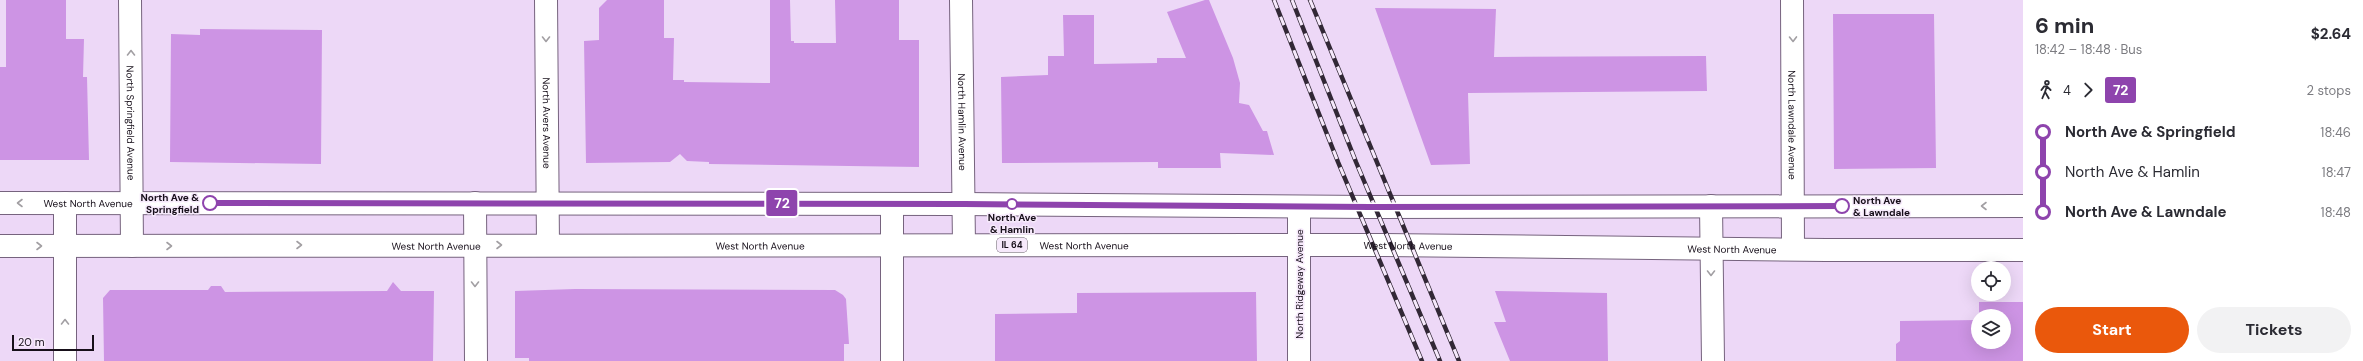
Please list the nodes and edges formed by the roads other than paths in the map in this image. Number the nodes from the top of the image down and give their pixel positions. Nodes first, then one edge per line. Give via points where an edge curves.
1 (130, 0) edge
2 (546, 0) edge
3 (961, 0) edge
4 (1792, 0) edge
5 (0, 203) edge
6 (65, 203) junction
7 (132, 203) junction
8 (475, 203) junction
9 (548, 203) junction
10 (892, 204) junction
11 (964, 204) junction
12 (1792, 205) junction
13 (1711, 206) junction
14 (2023, 206) edge
15 (1298, 207) junction
16 (475, 245) junction
17 (548, 245) junction
18 (892, 245) junction
19 (964, 245) junction
20 (1298, 245) junction
21 (0, 246) edge
22 (65, 246) junction
23 (132, 246) junction
24 (1711, 249) junction
25 (1793, 249) junction
26 (2023, 250) edge
27 (65, 361) edge
28 (476, 361) edge
29 (892, 361) edge
30 (1299, 361) edge
31 (1713, 361) edge

7 -> 1 main road, North Springfield Avenue
2 -> 9 main road, North Avers Avenue
3 - 11 main road, North Hamlin Avenue
4 -> 12 main road, North Lawndale Avenue
6 -> 5 main road, West North Avenue
6 - 7 main road, West North Avenue
6 - 22 main road
7 - 8 main road, West North Avenue
7 - 23 main road, North Springfield Avenue
8 - 9 main road, West North Avenue
8 - 16 main road
9 - 10 main road, West North Avenue
9 - 17 main road, North Avers Avenue
10 - 11 main road, West North Avenue
10 - 18 main road
11 - 15 main road, West North Avenue
11 - 19 main road, North Hamlin Avenue
12 - 13 main road, West North Avenue
14 -> 12 main road, West North Avenue
12 - 25 main road, North Lawndale Avenue
13 - 15 main road, West North Avenue
13 - 24 main road
15 - 20 main road, North Ridgeway Avenue
16 -> 17 main road, West North Avenue / IL 64
23 -> 16 main road, West North Avenue / IL 64
16 -> 28 main road
17 - 18 main road, West North Avenue / IL 64
18 - 19 main road, West North Avenue / IL 64
18 - 29 main road
19 - 20 main road, West North Avenue / IL 64
20 - 24 main road, West North Avenue / IL 64
20 - 30 main road, North Ridgeway Avenue
21 -> 22 main road, West North Avenue / IL 64
22 - 23 main road, West North Avenue / IL 64
27 -> 22 main road
24 - 25 main road, West North Avenue / IL 64
24 -> 31 main road
25 - 26 main road, West North Avenue / IL 64

